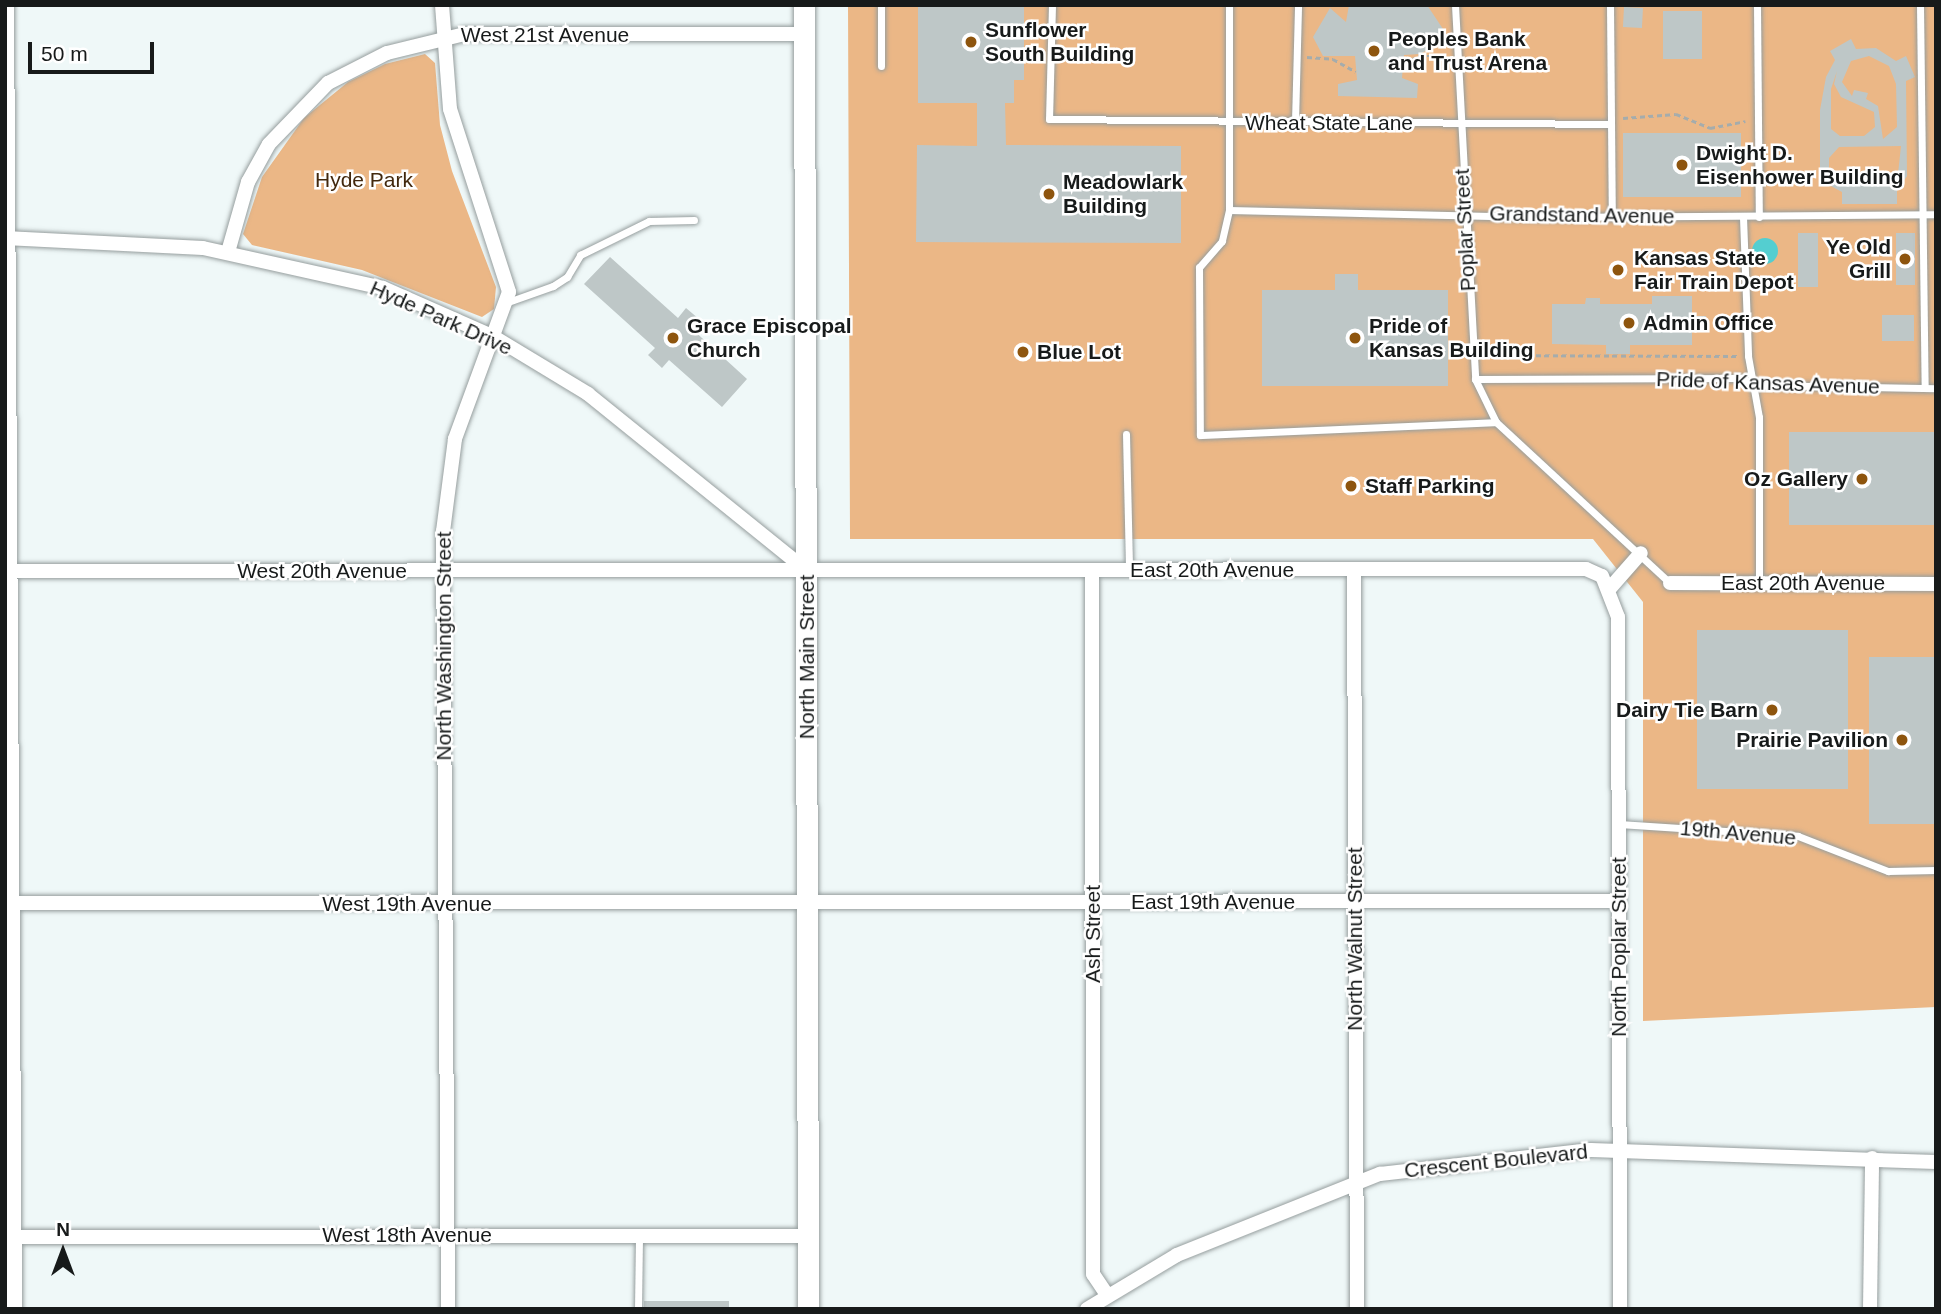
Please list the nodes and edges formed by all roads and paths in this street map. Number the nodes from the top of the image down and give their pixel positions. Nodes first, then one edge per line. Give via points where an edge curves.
1 (5, 5) edge
2 (442, 5) edge
3 (804, 5) edge
4 (881, 5) edge
5 (1052, 5) edge
6 (1228, 5) edge
7 (1298, 5) edge
8 (1455, 5) edge
9 (1610, 5) edge
10 (1757, 5) edge
11 (1920, 5) edge
12 (805, 34) junction
13 (443, 37) junction
14 (1456, 56) junction
15 (1297, 57) junction
16 (1403, 64) dead end
17 (881, 66) dead end
18 (1356, 72) dead end
19 (1609, 121) junction
20 (1758, 121) junction
21 (1227, 122) junction
22 (1294, 122) junction
23 (1458, 123) junction
24 (1229, 210) junction
25 (1465, 212) junction
26 (1923, 214) junction
27 (1936, 214) edge
28 (1612, 217) junction
29 (1743, 217) junction
30 (1759, 217) junction
31 (694, 220) dead end
32 (6, 238) edge
33 (228, 251) junction
34 (508, 302) junction
35 (494, 337) junction
36 (1471, 355) junction
37 (1748, 356) junction
38 (1475, 379) junction
39 (1756, 385) junction
40 (1925, 388) junction
41 (1936, 388) edge
42 (1496, 422) junction
43 (1126, 434) dead end
44 (1641, 553) junction
45 (1092, 570) junction
46 (1129, 570) junction
47 (1354, 570) junction
48 (6, 571) edge
49 (443, 571) junction
50 (807, 571) junction
51 (1670, 583) joint
52 (1759, 583) junction
53 (1936, 584) edge
54 (1611, 587) junction
55 (1619, 824) junction
56 (1936, 870) edge
57 (1356, 901) junction
58 (1619, 901) junction
59 (7, 903) edge
60 (808, 903) junction
61 (1093, 903) junction
62 (445, 905) junction
63 (1619, 1152) junction
64 (1872, 1158) junction
65 (1936, 1162) edge
66 (1357, 1183) junction
67 (448, 1235) junction
68 (639, 1236) junction
69 (808, 1236) junction
70 (10, 1237) edge
71 (1107, 1295) junction
72 (13, 1309) edge
73 (448, 1309) edge
74 (638, 1309) edge
75 (808, 1309) edge
76 (1087, 1309) edge
77 (1357, 1309) edge
78 (1620, 1309) edge
79 (1870, 1309) edge

1 - 32 street
2 - 13 street, North Washington Street
3 - 12 main road, North Main Street
4 - 17 lane
5 - 21 lane, Wheat State Lane via 1049,119
6 - 21 lane
7 - 15 lane
8 - 14 lane, Poplar Street
9 - 19 lane
10 - 20 lane
11 - 26 lane
12 - 13 street, West 21st Avenue
12 - 50 main road, North Main Street
13 - 33 street, West 21st Avenue via 360,65 303,105 255,168
13 - 34 street, North Washington Street via 458,142 508,279
14 - 16 path via 1419,56
14 - 23 lane, Poplar Street
15 - 18 path via 1333,59
15 - 22 lane
19 - 20 path via 1676,114 1710,128
19 - 23 lane, Wheat State Lane
19 - 28 lane
20 - 30 lane
21 - 22 lane, Wheat State Lane
21 - 24 lane
22 - 23 lane, Wheat State Lane
23 - 25 lane, Poplar Street
24 - 25 lane, Grandstand Avenue
24 - 42 lane via 1222,241 1199,267 1200,435
25 - 28 lane, Grandstand Avenue
25 - 36 lane, Poplar Street
26 - 27 lane, Grandstand Avenue
26 - 30 lane, Grandstand Avenue
26 - 40 lane
28 - 29 lane, Grandstand Avenue
29 - 30 lane, Grandstand Avenue
29 - 37 lane
31 - 34 lane via 649,220 580,255 567,277 553,286
32 - 33 street, Hyde Park Drive
32 - 48 street
33 - 35 street, Hyde Park Drive via 383,288
34 - 35 street, North Washington Street
35 - 49 street, North Washington Street via 455,439 446,489
35 - 50 street, Hyde Park Drive via 608,408
36 - 37 path
36 - 38 lane, Poplar Street
37 - 39 lane
38 - 39 lane, Pride of Kansas Avenue via 1741,378
38 - 42 lane, Poplar Street
39 - 40 lane, Pride of Kansas Avenue
39 - 52 lane
40 - 41 lane, Pride of Kansas Avenue
42 - 44 lane, Poplar Street
43 - 46 lane
44 - 51 lane, Poplar Street
44 - 54 street
45 - 46 street, East 20th Avenue
45 - 50 street, East 20th Avenue
45 - 61 street, Ash Street
46 - 47 street, East 20th Avenue
47 - 54 street, East 20th Avenue via 1586,569
47 - 57 street, North Walnut Street
48 - 49 street, West 20th Avenue
48 - 59 street
49 - 50 street, West 20th Avenue
49 - 62 street, North Washington Street
50 - 60 main road, North Main Street
51 - 52 street, East 20th Avenue
52 - 53 street, East 20th Avenue
54 - 55 street, North Poplar Street via 1618,617
55 - 56 lane, 19th Avenue via 1798,836 1888,871
55 - 58 street, North Poplar Street
57 - 58 street, East 19th Avenue
57 - 61 street, East 19th Avenue
57 - 66 street, North Walnut Street
58 - 63 street, North Poplar Street
59 - 62 street, West 19th Avenue
59 - 70 street
60 - 61 street, East 19th Avenue
60 - 62 street, West 19th Avenue
60 - 69 main road, North Main Street
61 - 71 street, Ash Street via 1093,1274
62 - 67 street, North Washington Street
63 - 64 street, Crescent Boulevard
63 - 66 street, Crescent Boulevard via 1498,1159 1380,1174
63 - 78 street, North Poplar Street
64 - 65 street, Crescent Boulevard
64 - 79 street
66 - 71 street, Crescent Boulevard via 1177,1255
66 - 77 street, North Walnut Street
67 - 68 street, West 18th Avenue
67 - 70 street, West 18th Avenue
67 - 73 street, North Washington Street
68 - 69 street, West 18th Avenue
68 - 74 lane
69 - 75 main road, North Main Street
70 - 72 street
71 - 76 street, Crescent Boulevard

